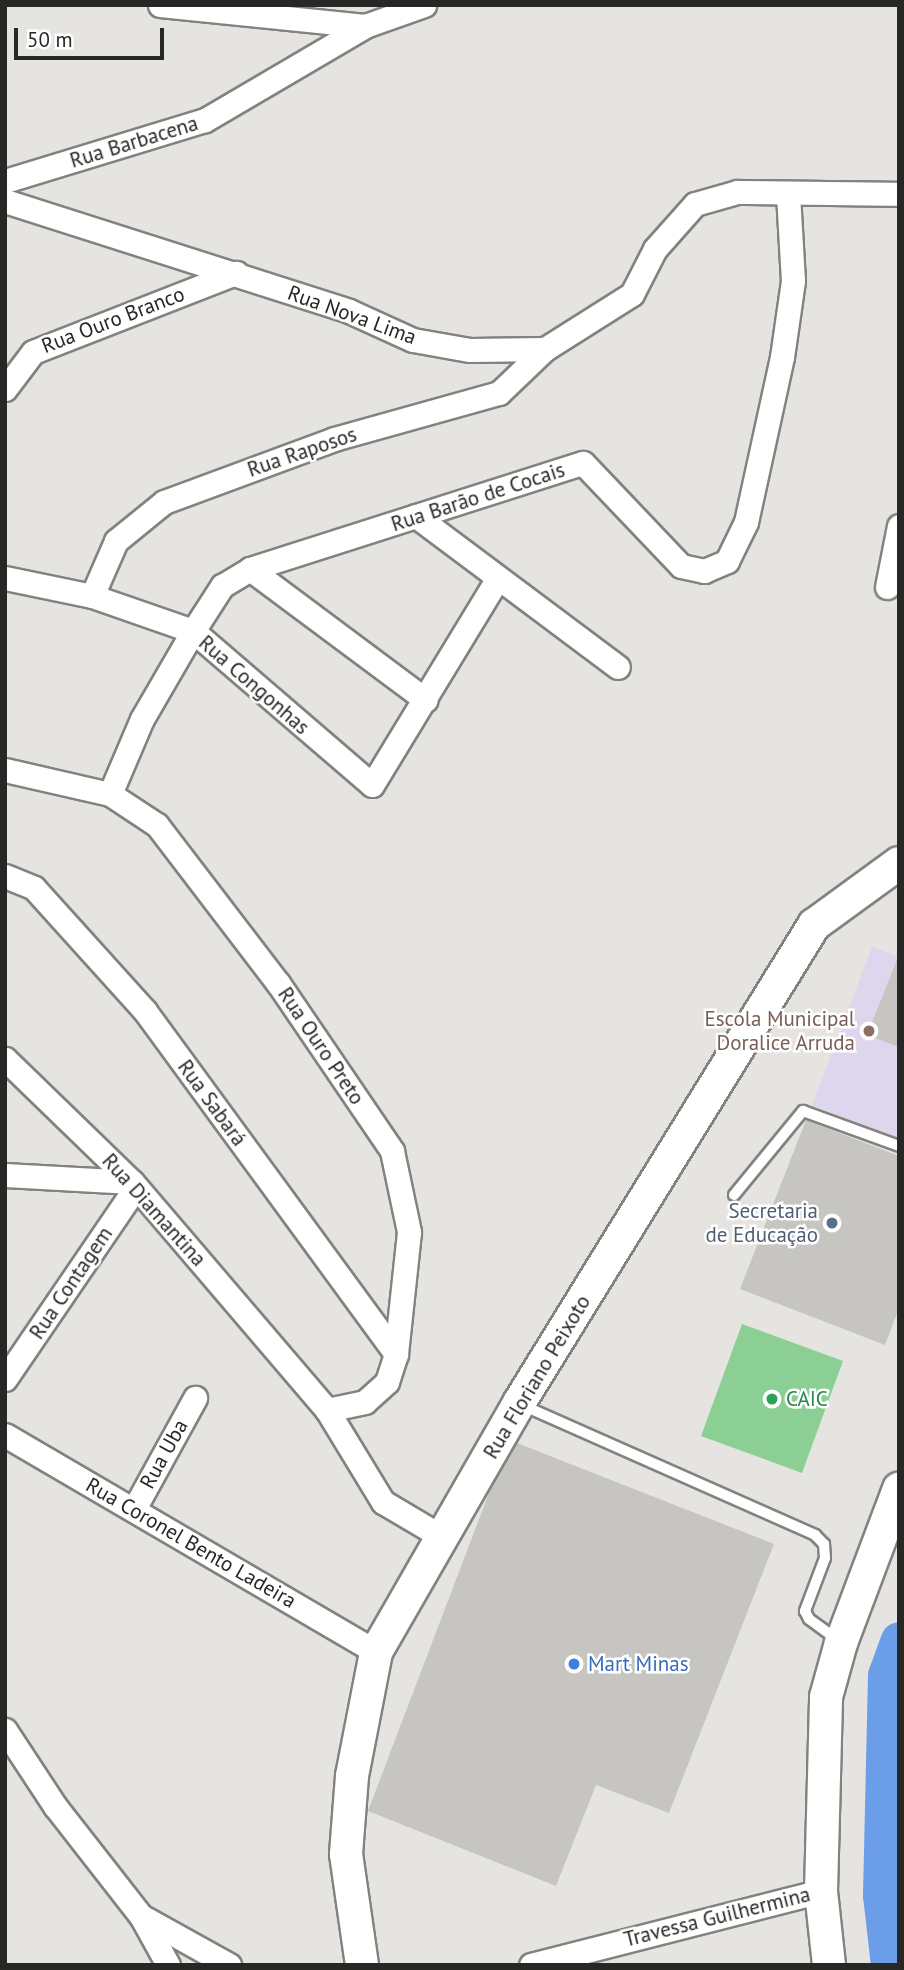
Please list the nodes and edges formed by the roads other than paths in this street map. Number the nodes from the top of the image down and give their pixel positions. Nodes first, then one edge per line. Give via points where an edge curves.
1 (160, 5) edge
2 (424, 5) edge
3 (365, 26) junction
4 (5, 181) edge
5 (788, 194) junction
6 (899, 194) edge
7 (5, 201) edge
8 (236, 273) junction
9 (545, 349) junction
10 (5, 389) edge
11 (416, 516) junction
12 (899, 526) edge
13 (250, 569) junction
14 (5, 578) edge
15 (498, 578) junction
16 (887, 587) dead end
17 (92, 596) junction
18 (193, 631) junction
19 (618, 667) dead end
20 (426, 700) junction
21 (5, 770) edge
22 (110, 793) junction
23 (899, 863) edge
24 (5, 876) edge
25 (5, 1059) edge
26 (899, 1146) edge
27 (5, 1175) edge
28 (134, 1184) junction
29 (734, 1195) dead end
30 (396, 1354) junction
31 (5, 1380) edge
32 (195, 1398) dead end
33 (519, 1403) junction
34 (327, 1410) junction
35 (5, 1435) edge
36 (899, 1489) edge
37 (134, 1509) junction
38 (442, 1537) junction
39 (841, 1643) junction
40 (376, 1652) junction
41 (5, 1730) edge
42 (821, 1891) junction
43 (141, 1916) junction
44 (168, 1965) edge
45 (229, 1965) edge
46 (362, 1965) edge
47 (531, 1965) edge
48 (829, 1965) edge

1 - 3 street
2 - 3 street
3 - 4 street, Rua Barbacena via 205,120
5 - 6 street
5 - 9 street via 737,192 695,204 654,248 632,294
5 - 11 street, Rua Barão de Cocais via 793,281 782,357 746,522 727,561 704,570 681,566 583,463
7 - 8 street, Rua Nova Lima
8 - 9 street, Rua Nova Lima via 349,311 413,340 470,350
8 - 10 street, Rua Ouro Branco via 33,352
9 - 17 street, Rua Raposos via 499,393 334,439 164,502 116,541
11 - 13 street, Rua Barão de Cocais
11 - 15 street
12 - 16 street
13 - 18 street, Rua Barão de Cocais via 222,586
13 - 20 street
14 - 17 street, Rua Congonhas
15 - 19 street
15 - 20 street
17 - 18 street, Rua Congonhas
18 - 20 street, Rua Congonhas via 368,784 377,782
18 - 22 street, Rua Barão de Cocais via 142,719
21 - 22 street
22 - 30 street, Rua Ouro Preto via 157,825 278,983 393,1151 409,1232
23 - 33 street, Rua Floriano Peixoto via 814,925
24 - 30 street, Rua Sabará via 34,888 145,1011
25 - 28 street, Rua Diamantina
26 - 29 lane via 803,1111
27 - 28 street
28 - 31 street, Rua Contagem
28 - 34 street, Rua Diamantina
30 - 34 street, Rua Ouro Preto via 387,1382 365,1402
32 - 37 street, Rua Uba
33 - 38 street, Rua Floriano Peixoto
33 - 39 lane via 815,1535 824,1544 825,1558 806,1611 809,1619
34 - 38 street, Rua Diamantina via 383,1502
35 - 37 street, Rua Coronel Bento Ladeira
36 - 39 street
37 - 40 street, Rua Coronel Bento Ladeira
38 - 40 street, Rua Floriano Peixoto
39 - 42 street via 826,1698
40 - 46 street, Rua Floriano Peixoto via 352,1776 346,1854
41 - 43 street via 55,1806
42 - 47 street, Travessa Guilhermina
42 - 48 street
43 - 44 street
43 - 45 street

